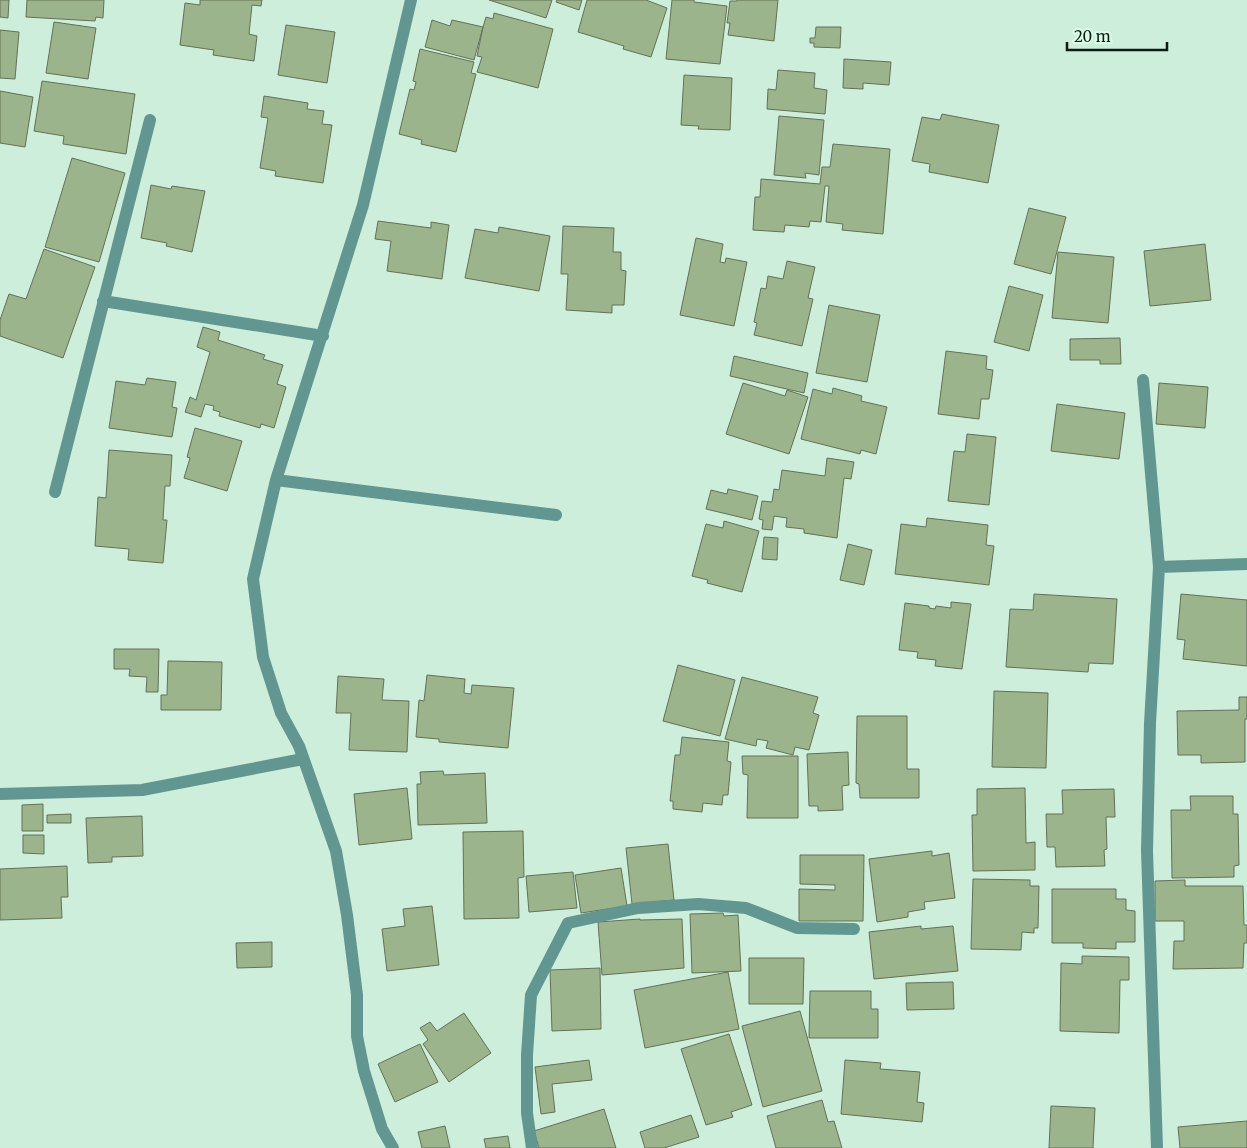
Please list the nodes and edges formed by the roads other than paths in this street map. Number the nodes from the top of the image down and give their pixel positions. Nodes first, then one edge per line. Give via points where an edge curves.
1 (411, 0) edge
2 (150, 120) dead end
3 (103, 301) junction
4 (323, 336) junction
5 (1143, 380) dead end
6 (276, 480) junction
7 (55, 492) dead end
8 (556, 515) dead end
9 (1247, 564) edge
10 (1159, 567) junction
11 (303, 759) junction
12 (0, 794) edge
13 (854, 929) dead end
14 (392, 1148) edge
15 (532, 1148) edge
16 (1157, 1148) edge

1 - 4 street via 363,205
2 - 3 street
3 - 4 street
3 - 7 street
4 - 6 street
5 - 10 street
6 - 8 street
6 - 11 street via 253,579 263,657 282,713
9 - 10 street
10 - 16 street via 1147,851
11 - 12 street via 142,790
11 - 14 street via 336,851 357,995 357,1036 382,1129
13 - 15 street via 797,928 746,908 698,904 638,908 568,923 531,995 527,1112

